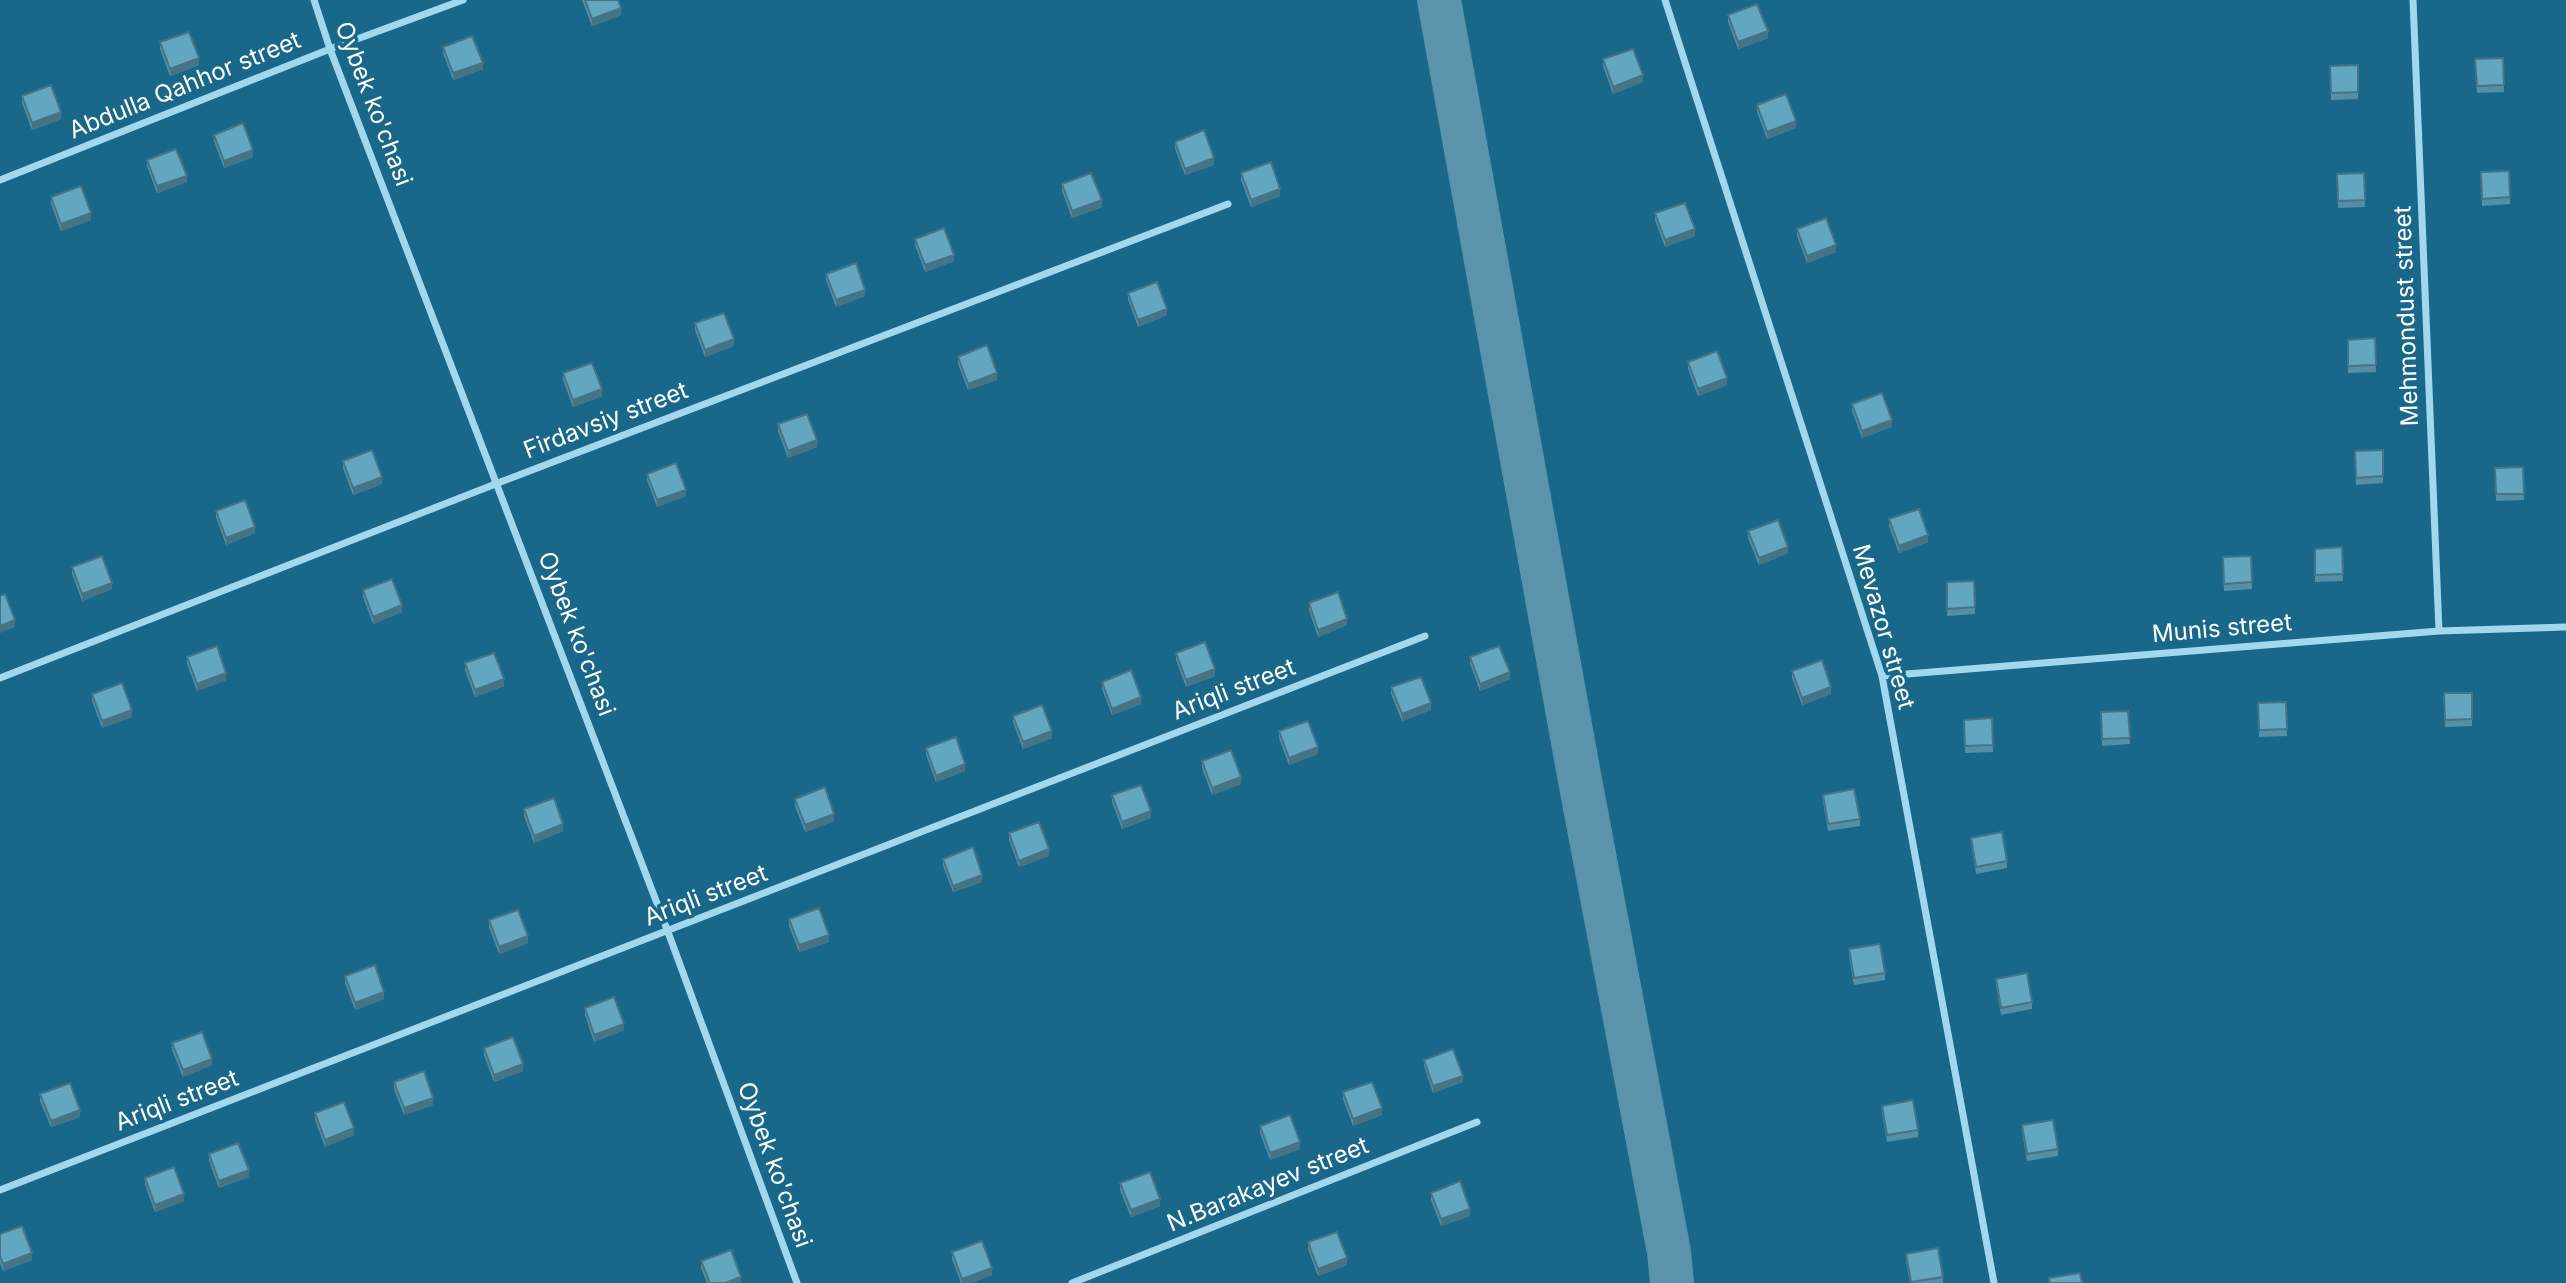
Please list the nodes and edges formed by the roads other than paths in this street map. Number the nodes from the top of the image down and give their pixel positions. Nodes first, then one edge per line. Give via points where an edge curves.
1 (314, 0) edge
2 (463, 0) edge
3 (1665, 0) edge
4 (2413, 0) edge
5 (330, 49) junction
6 (0, 180) edge
7 (1228, 204) dead end
8 (498, 483) junction
9 (2566, 627) edge
10 (2439, 631) junction
11 (1425, 636) dead end
12 (1882, 676) junction
13 (0, 678) edge
14 (668, 932) junction
15 (1477, 1122) dead end
16 (0, 1190) edge
17 (797, 1283) edge
18 (1072, 1283) edge
19 (1994, 1283) edge

1 - 5 street, Oybek ko'chasi
2 - 5 street, Abdulla Qahhor street
3 - 12 street, Mevazor street
4 - 10 street, Mehmondust street
5 - 6 street, Abdulla Qahhor street
5 - 8 street, Oybek ko'chasi
7 - 8 street, Firdavsiy street
8 - 13 street, Firdavsiy street
8 - 14 street, Oybek ko'chasi
9 - 10 street, Munis street
10 - 12 street, Munis street
11 - 14 street, Ariqli street
12 - 19 street, Mevazor street
14 - 16 street, Ariqli street
14 - 17 street, Oybek ko'chasi
15 - 18 street, N.Barakayev street

